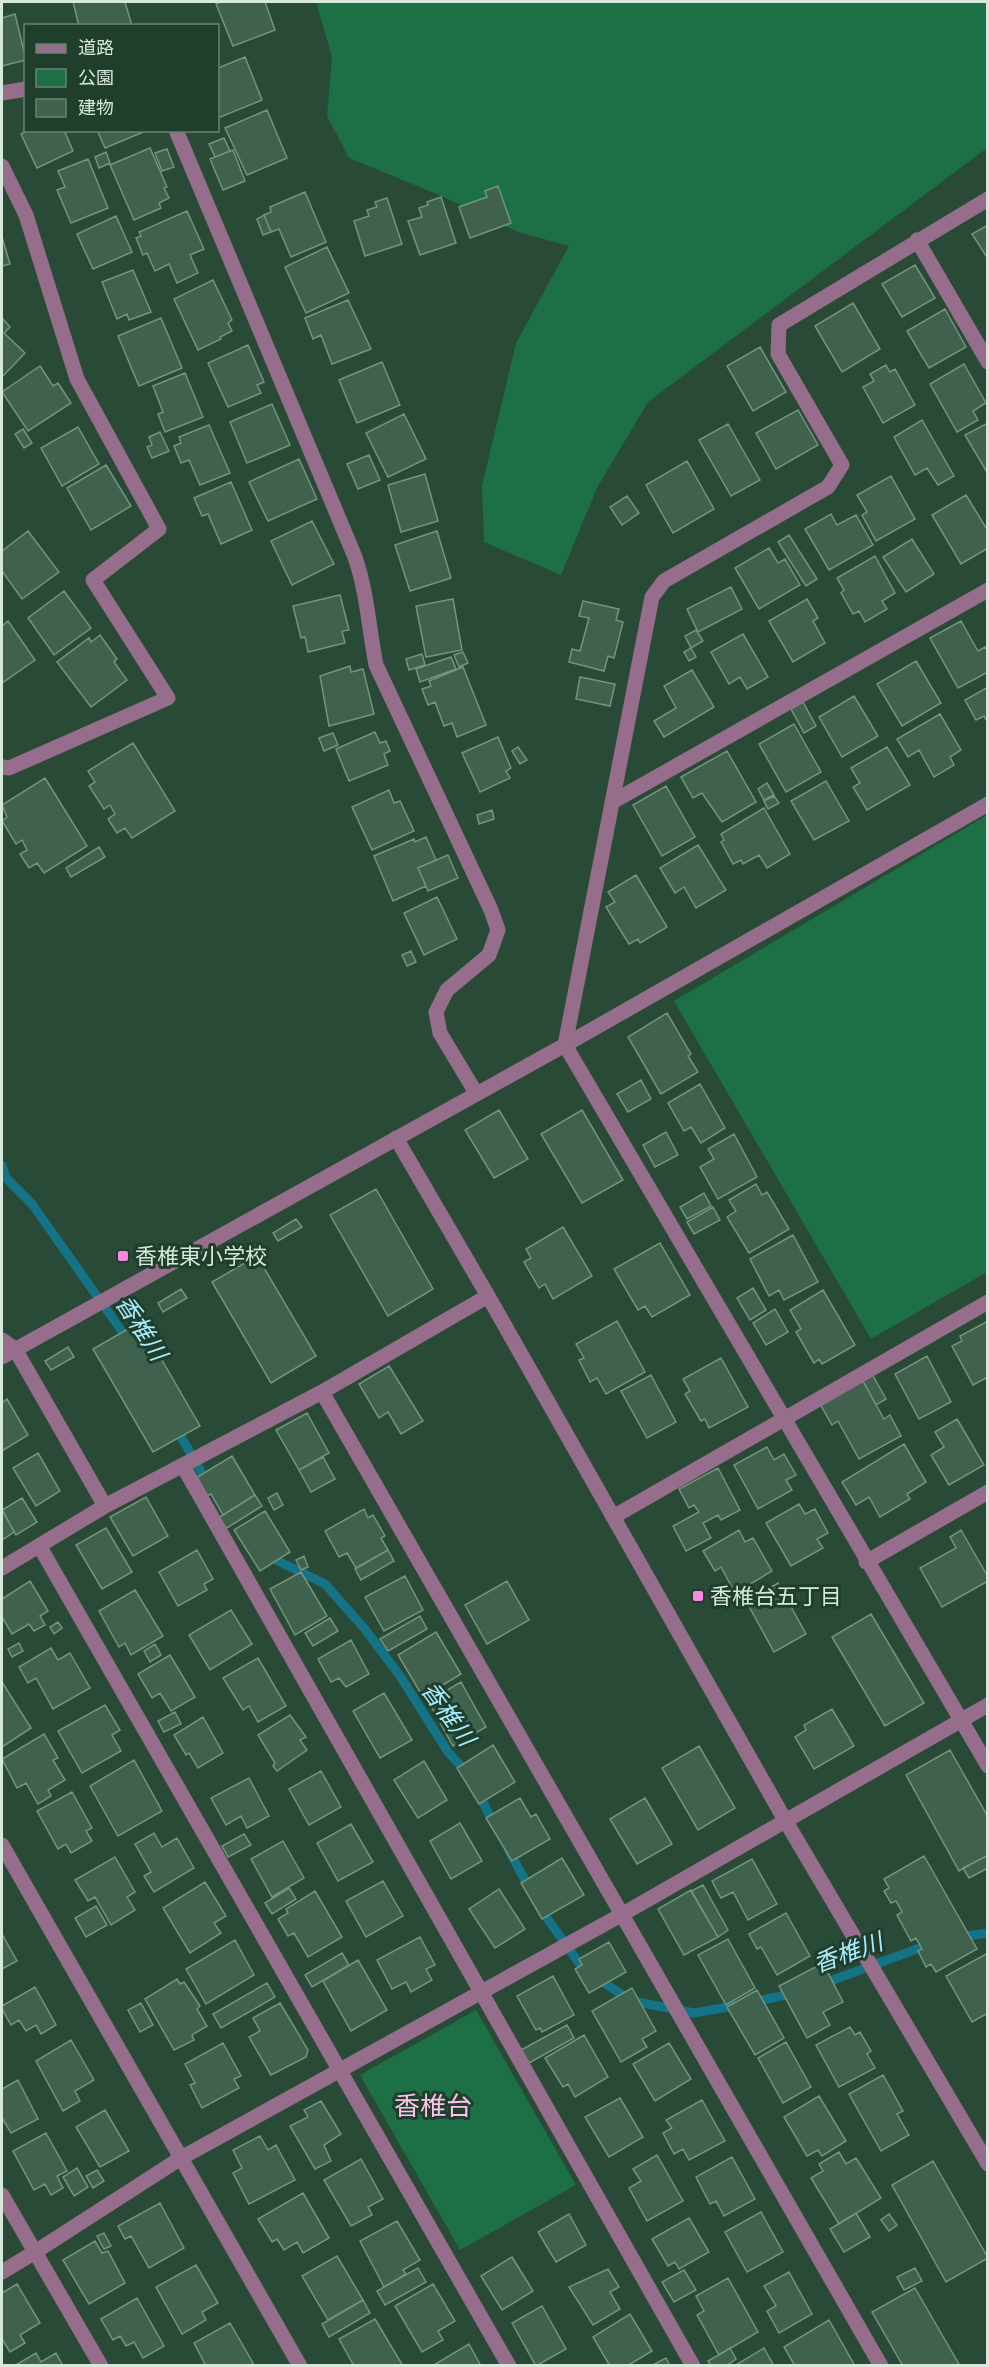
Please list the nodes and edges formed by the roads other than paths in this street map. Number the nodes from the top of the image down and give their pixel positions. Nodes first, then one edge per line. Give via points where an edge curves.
1 (24, 89) edge
2 (2, 93) edge
3 (177, 132) edge
4 (2, 166) edge
5 (987, 199) edge
6 (917, 240) junction
7 (987, 362) edge
8 (987, 590) edge
9 (2, 767) edge
10 (614, 801) junction
11 (987, 804) edge
12 (565, 1045) junction
13 (476, 1093) junction
14 (396, 1138) junction
15 (488, 1296) junction
16 (987, 1302) edge
17 (2, 1340) edge
18 (8, 1353) edge
19 (321, 1392) junction
20 (784, 1419) junction
21 (183, 1466) junction
22 (987, 1492) edge
23 (105, 1506) junction
24 (613, 1517) junction
25 (40, 1547) junction
26 (866, 1562) junction
27 (2, 1568) edge
28 (987, 1705) edge
29 (962, 1719) junction
30 (987, 1766) edge
31 (785, 1820) junction
32 (2, 1845) edge
33 (621, 1915) junction
34 (480, 1992) junction
35 (339, 2069) junction
36 (181, 2158) junction
37 (987, 2164) edge
38 (2, 2195) edge
39 (35, 2253) junction
40 (2, 2272) edge
41 (100, 2366) edge
42 (300, 2366) edge
43 (509, 2366) edge
44 (693, 2366) edge
45 (880, 2366) edge

1 - 2 street
3 - 13 street via 355,557 363,581 376,665 495,920 498,930 489,955 447,990 436,1012 440,1033
4 - 9 street via 26,215 77,379 159,529 93,580 168,698 9,768
5 - 6 street
6 - 7 street
6 - 10 street via 779,325 778,354 842,465 828,487 664,580 652,597
8 - 10 street
10 - 12 street
11 - 12 street
12 - 13 street
12 - 20 street
13 - 14 street
14 - 15 street
14 - 18 street
15 - 19 street
15 - 24 street
16 - 20 street
17 - 18 street
18 - 23 street
19 - 21 street
19 - 33 street
20 - 24 street
20 - 26 street
21 - 23 street
21 - 34 street
22 - 26 street
23 - 25 street
24 - 31 street
25 - 27 street
25 - 35 street
26 - 29 street
28 - 29 street
29 - 30 street
29 - 31 street
31 - 33 street
31 - 37 street
32 - 36 street
33 - 34 street
33 - 45 street
34 - 35 street
34 - 44 street
35 - 36 street
35 - 43 street
36 - 39 street
36 - 42 street
38 - 39 street
39 - 40 street
39 - 41 street

